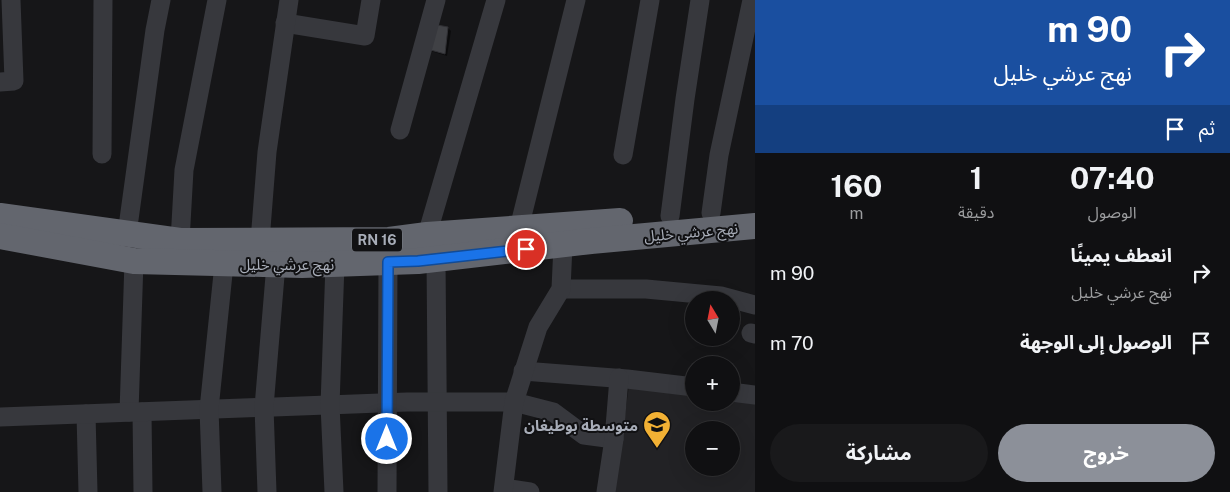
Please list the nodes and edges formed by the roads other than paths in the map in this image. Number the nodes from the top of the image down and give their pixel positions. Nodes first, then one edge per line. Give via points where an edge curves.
1 (11, 0) edge
2 (103, 0) edge
3 (161, 0) edge
4 (217, 0) edge
5 (289, 0) edge
6 (371, 0) edge
7 (436, 0) edge
8 (496, 0) edge
9 (576, 0) edge
10 (650, 0) edge
11 (700, 0) edge
12 (752, 0) edge
13 (286, 23) junction
14 (0, 82) edge
15 (400, 130) dead end
16 (102, 154) dead end
17 (623, 155) dead end
18 (755, 209) edge
19 (711, 213) junction
20 (0, 216) edge
21 (670, 216) junction
22 (755, 226) edge
23 (519, 228) junction
24 (127, 234) junction
25 (0, 236) edge
26 (180, 241) junction
27 (260, 241) junction
28 (563, 245) junction
29 (431, 247) junction
30 (134, 262) junction
31 (388, 262) junction
32 (224, 264) junction
33 (276, 264) junction
34 (335, 264) junction
35 (561, 289) junction
36 (755, 305) edge
37 (523, 371) junction
38 (619, 378) junction
39 (685, 387) edge
40 (740, 394) edge
41 (755, 396) edge
42 (437, 402) junction
43 (514, 402) junction
44 (387, 403) junction
45 (330, 405) junction
46 (264, 408) junction
47 (209, 409) junction
48 (135, 412) junction
49 (86, 414) junction
50 (0, 417) edge
51 (614, 439) junction
52 (503, 490) edge
53 (88, 492) edge
54 (143, 492) edge
55 (212, 492) edge
56 (267, 492) edge
57 (334, 492) edge
58 (387, 492) edge
59 (438, 492) edge
60 (530, 492) edge
61 (606, 492) edge

1 - 14 street via 14,81
2 - 16 street
3 - 24 street
4 - 26 street via 184,170
5 - 13 street
6 - 13 street via 364,36
7 - 15 street
8 - 29 street
9 - 23 street
10 - 17 street
11 - 21 street
12 - 19 street via 719,155
13 - 27 street via 267,152
18 - 19 highway, نهج عرشي خليل / RN 16
19 - 21 highway, نهج عرشي خليل / RN 16
20 - 24 highway, نهج عرشي خليل / RN 16
21 - 23 highway, نهج عرشي خليل / RN 16
22 - 28 highway, نهج عرشي خليل / RN 16
23 - 29 highway, نهج عرشي خليل / RN 16
24 - 26 highway, نهج عرشي خليل / RN 16
25 - 30 highway, نهج عرشي خليل / RN 16
26 - 27 highway, نهج عرشي خليل / RN 16
27 - 29 highway, نهج عرشي خليل / RN 16 via 389,240
28 - 29 highway, نهج عرشي خليل / RN 16
28 - 35 street
29 - 31 highway, نهج عرشي خليل / RN 16
29 - 42 street
30 - 32 highway, نهج عرشي خليل / RN 16
30 - 48 street
31 - 34 highway, نهج عرشي خليل / RN 16
31 - 44 street
32 - 33 highway, نهج عرشي خليل / RN 16
32 - 47 street
33 - 34 highway, نهج عرشي خليل / RN 16
33 - 46 street
34 - 45 street
35 - 36 street via 646,289 721,296
35 - 37 street via 538,328
37 - 38 street
37 - 43 street
38 - 39 street
38 - 51 street
40 - 41 street
42 - 43 street
42 - 44 street
42 - 59 street
43 - 51 street via 553,412 584,435
43 - 52 street
44 - 45 street
44 - 58 street
45 - 46 street
45 - 57 street
46 - 47 street
46 - 56 street
47 - 48 street
47 - 55 street
48 - 49 street
48 - 54 street
49 - 50 street
49 - 53 street
51 - 61 street
52 - 60 street

